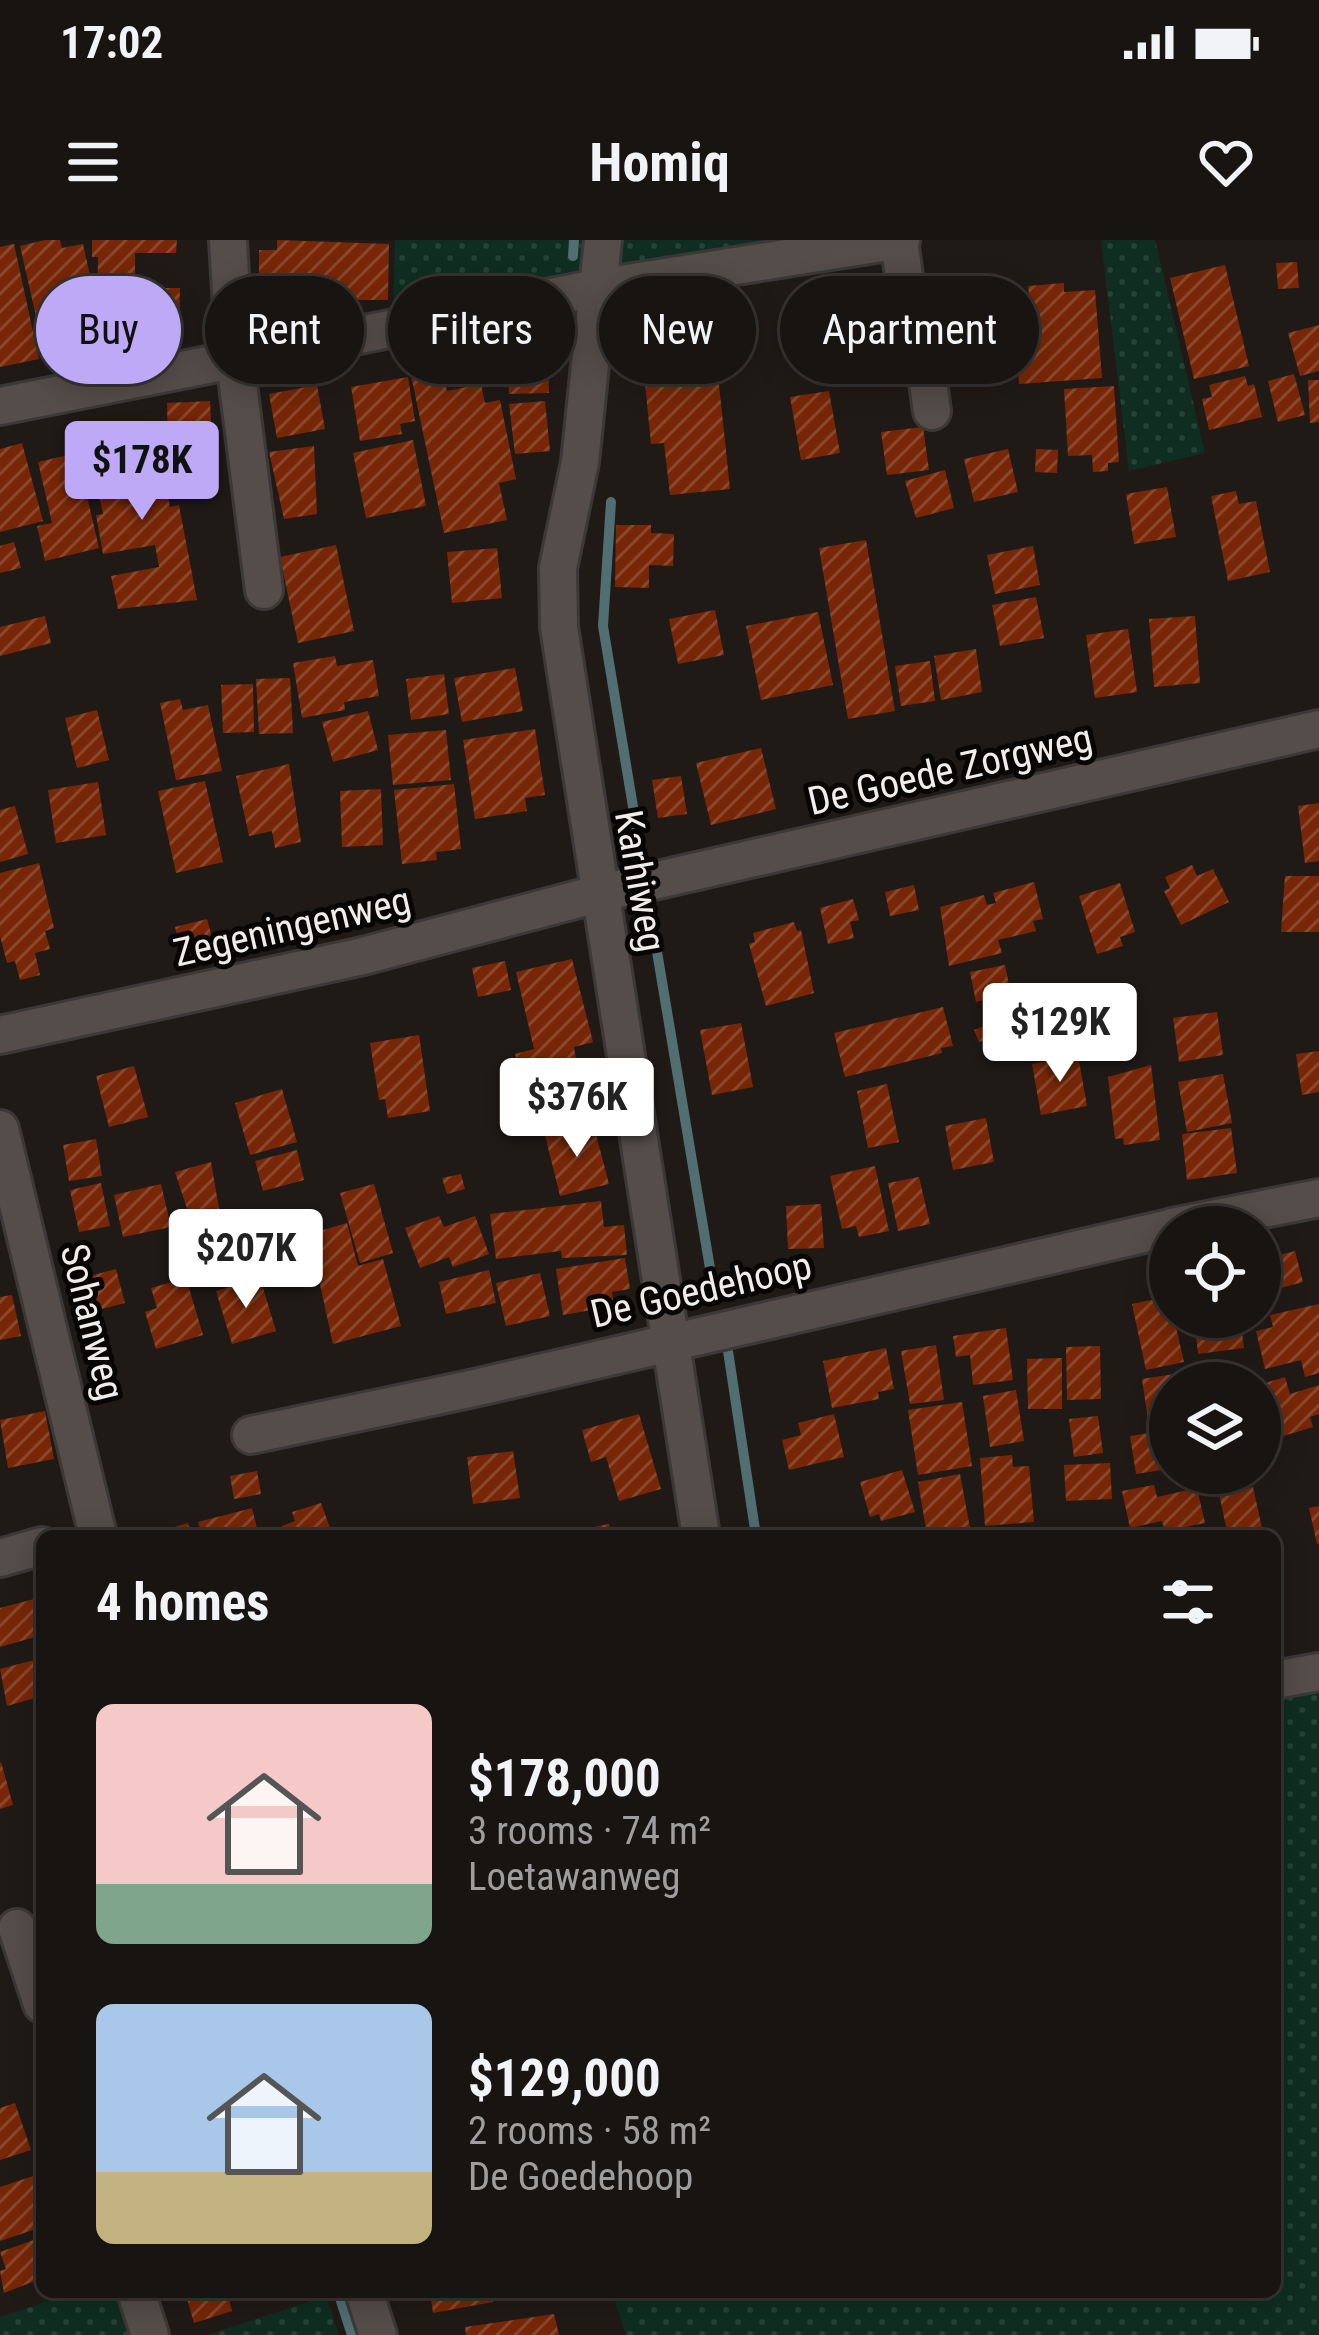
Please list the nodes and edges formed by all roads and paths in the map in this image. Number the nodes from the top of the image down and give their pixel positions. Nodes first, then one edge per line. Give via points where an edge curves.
1 (228, 240) edge
2 (603, 240) edge
3 (900, 240) edge
4 (230, 276) edge
5 (602, 276) edge
6 (672, 276) edge
7 (599, 288) edge
8 (599, 311) edge
9 (364, 335) edge
10 (205, 367) edge
11 (238, 384) edge
12 (0, 406) edge
13 (932, 412) dead end
14 (264, 590) dead end
15 (1319, 729) edge
16 (601, 893) junction
17 (0, 1035) edge
18 (0, 1129) edge
19 (1319, 1198) edge
20 (1278, 1206) edge
21 (1149, 1232) edge
22 (671, 1339) junction
23 (251, 1435) dead end
24 (91, 1530) edge
25 (700, 1530) edge
26 (36, 1548) edge
27 (0, 1558) edge
28 (1319, 1672) edge
29 (1281, 1679) edge
30 (20, 1928) edge
31 (36, 1983) edge
32 (138, 2298) edge
33 (366, 2298) edge
34 (150, 2335) edge
35 (378, 2335) edge

1 - 4 street
2 - 5 street, Karhiweg
3 - 6 street
3 - 13 street
7 - 9 street
8 - 16 street, Karhiweg via 558,568 573,746
10 - 12 street
11 - 14 street
15 - 16 street, De Goede Zorgweg
16 - 17 street, Zegeningenweg via 363,956
16 - 22 street, Karhiweg
18 - 24 street, Sohanweg via 87,1472
19 - 20 street, De Goedehoop
21 - 22 street, De Goedehoop
22 - 23 street, De Goedehoop
22 - 25 street, Karhiweg
26 - 27 street
28 - 29 street
30 - 31 street
32 - 34 street
33 - 35 street

